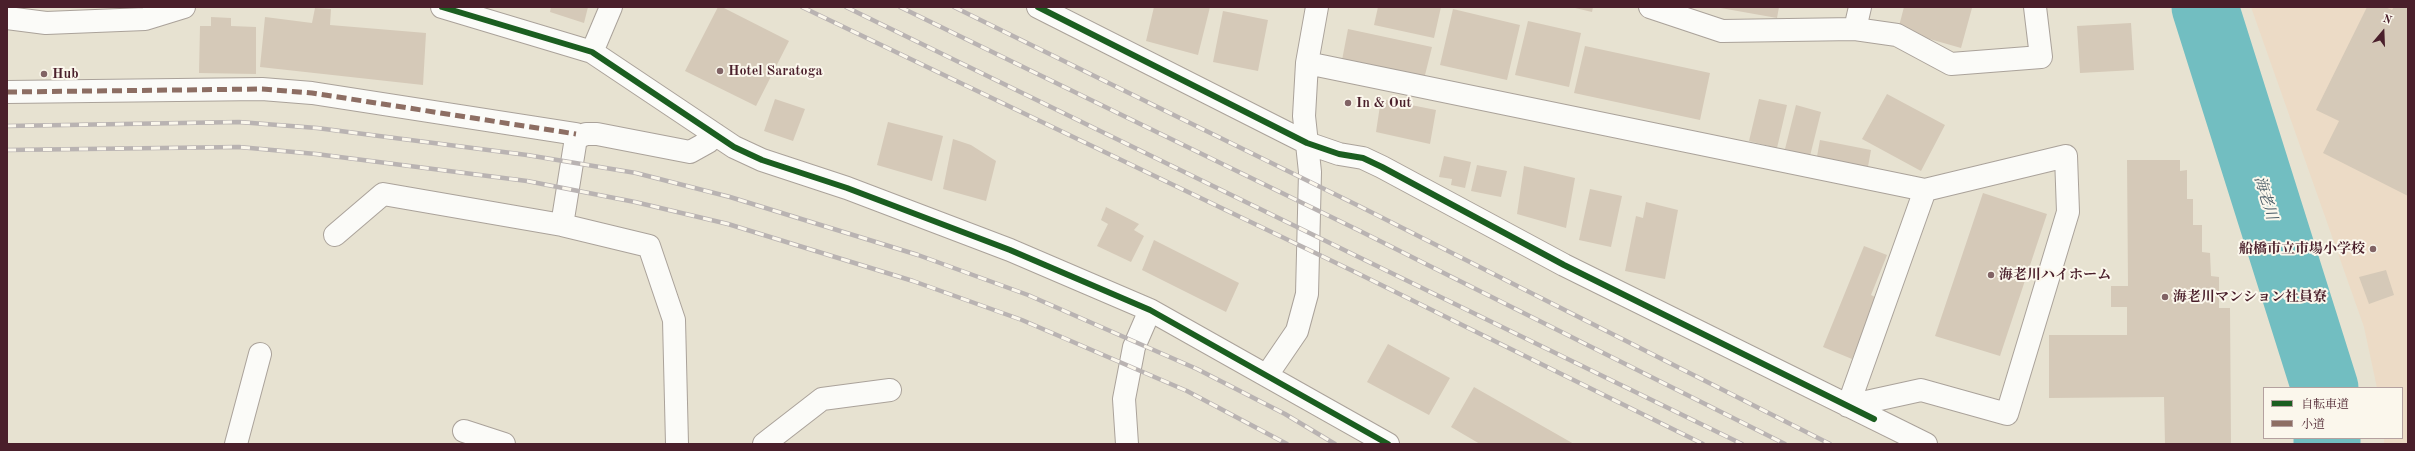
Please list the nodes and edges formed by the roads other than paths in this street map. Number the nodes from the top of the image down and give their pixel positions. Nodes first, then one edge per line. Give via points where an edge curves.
1 (184, 7) edge
2 (442, 7) edge
3 (611, 7) edge
4 (1038, 7) edge
5 (1317, 7) edge
6 (1650, 7) edge
7 (1860, 7) edge
8 (2035, 7) edge
9 (7, 18) edge
10 (1855, 29) junction
11 (592, 52) junction
12 (1307, 63) junction
13 (7, 92) edge
14 (576, 134) dead end
15 (715, 134) junction
16 (1307, 144) junction
17 (1924, 190) junction
18 (562, 225) junction
19 (335, 236) dead end
20 (1150, 310) junction
21 (260, 354) dead end
22 (1267, 375) junction
23 (890, 390) dead end
24 (1848, 406) junction
25 (464, 431) dead end
26 (236, 444) edge
27 (504, 444) edge
28 (677, 444) edge
29 (764, 444) edge
30 (1127, 444) edge
31 (1388, 444) edge
32 (1926, 444) edge

1 - 9 street via 145,19 46,23
2 - 11 street
3 - 11 street
4 - 16 street
5 - 12 street
6 - 10 street via 1722,31
7 - 10 street
8 - 10 street via 2041,57 1951,64 1897,35
11 - 15 street
12 - 16 street via 1304,116
12 - 17 street
13 - 14 street via 262,89 312,93
15 - 18 street via 708,142 690,152 597,134 586,134 576,138
15 - 20 street via 734,147 762,160 847,188 1010,250
16 - 22 street via 1310,172 1307,294 1297,331
16 - 24 street via 1363,158 1382,167 1564,265
17 - 24 street
17 - 24 street via 2066,156 2068,212 2007,414 1921,390
18 - 19 street via 383,194
18 - 28 street via 649,246 674,320
20 - 22 street
20 - 30 street via 1134,347 1124,399
21 - 26 street
22 - 31 street
23 - 29 street via 822,399
24 - 32 street
25 - 27 street

